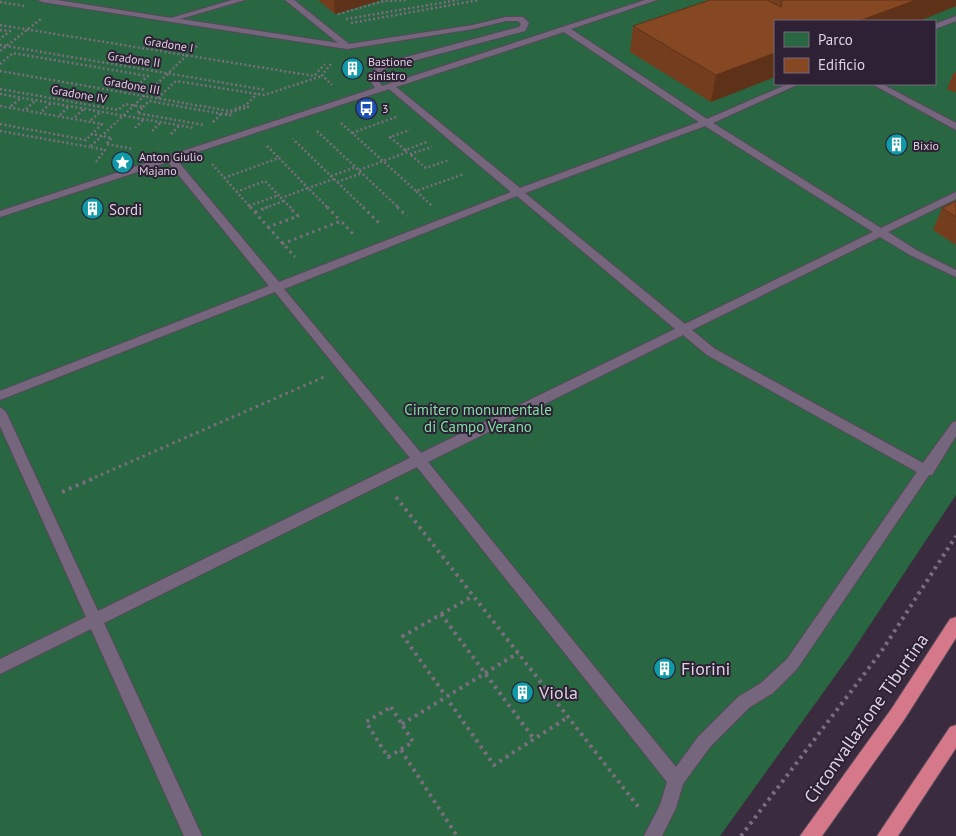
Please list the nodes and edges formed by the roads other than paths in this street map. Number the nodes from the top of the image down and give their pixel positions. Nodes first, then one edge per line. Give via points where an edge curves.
1 (46, 0) edge
2 (241, 0) edge
3 (289, 0) edge
4 (653, 0) edge
5 (956, 18) edge
6 (171, 19) junction
7 (936, 27) edge
8 (565, 29) junction
9 (347, 47) junction
10 (792, 85) edge
11 (878, 85) edge
12 (385, 88) junction
13 (706, 123) junction
14 (956, 127) edge
15 (170, 158) junction
16 (519, 192) junction
17 (956, 195) edge
18 (0, 214) edge
19 (880, 232) junction
20 (956, 274) edge
21 (278, 287) junction
22 (683, 331) junction
23 (0, 396) edge
24 (0, 412) edge
25 (956, 426) edge
26 (419, 460) junction
27 (927, 471) junction
28 (95, 619) junction
29 (956, 624) edge
30 (0, 667) edge
31 (956, 732) edge
32 (676, 780) junction
33 (655, 833) edge
34 (193, 836) edge
35 (810, 836) edge
36 (887, 836) edge

1 - 6 lane
2 - 6 lane
3 - 9 lane
4 - 8 lane
5 - 7 lane
6 - 9 lane
8 - 12 lane
8 - 13 lane
9 - 12 lane via 506,19 525,22 522,29 383,66 375,73 374,80
10 - 13 lane
11 - 14 lane
12 - 15 lane
12 - 16 lane
13 - 16 lane
13 - 19 lane
15 - 18 lane
15 - 21 lane
16 - 21 lane
16 - 22 lane
17 - 19 lane
19 - 20 lane via 914,254
19 - 22 lane
21 - 23 lane
21 - 26 lane
22 - 26 lane
22 - 27 lane via 711,352
24 - 28 lane
25 - 27 lane
26 - 28 lane
26 - 32 lane
27 - 32 lane via 792,664 767,688 744,702 704,742
28 - 30 lane
28 - 34 lane
29 - 35 highway, Circonvallazione Tiburtina via 898,714
31 - 36 highway
32 - 33 lane via 668,808

